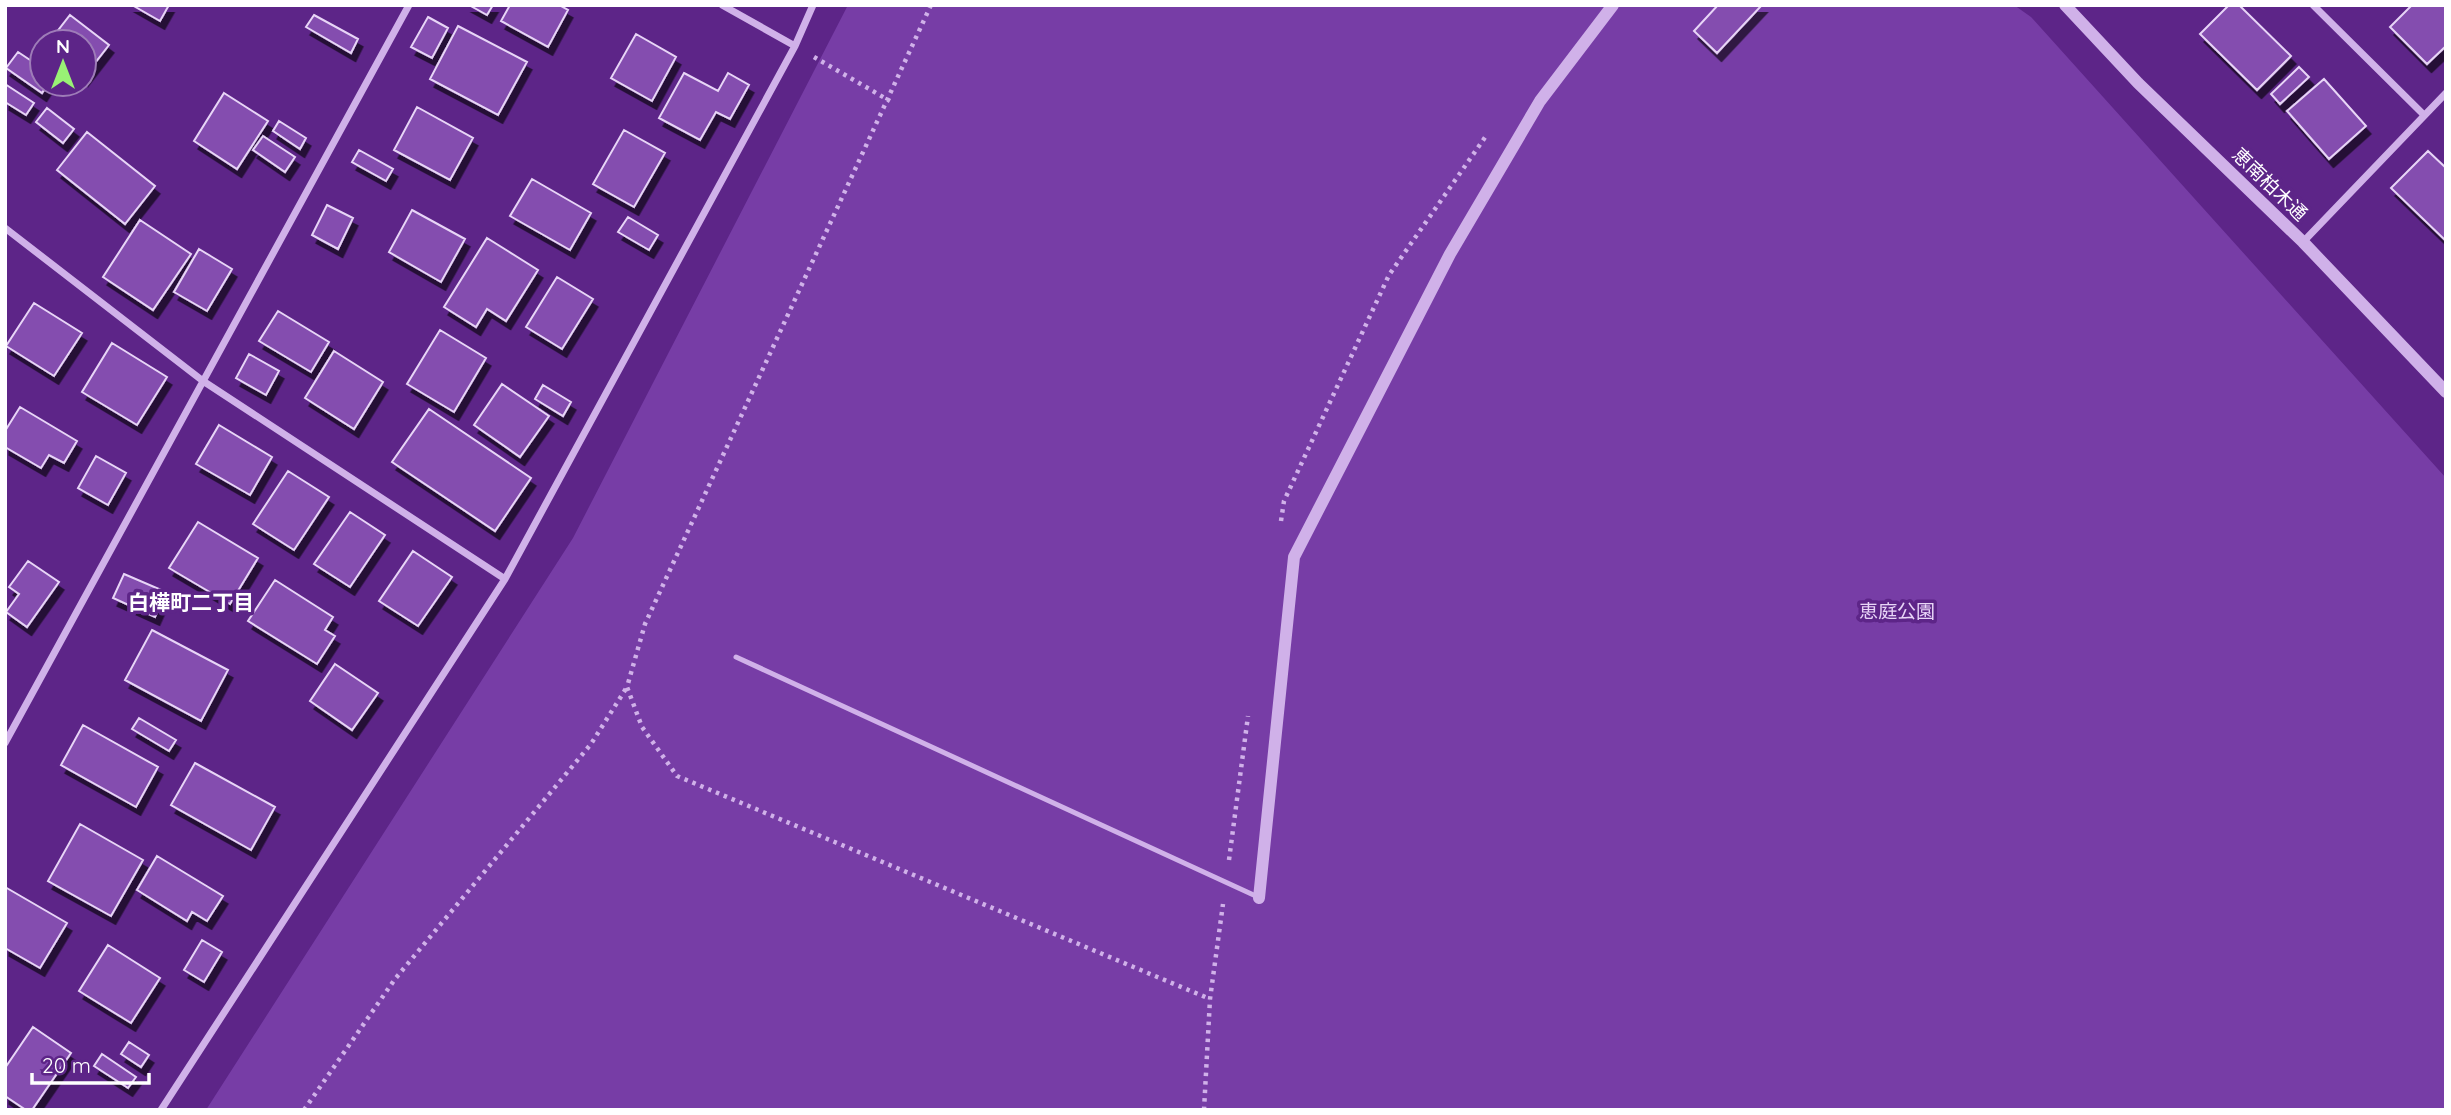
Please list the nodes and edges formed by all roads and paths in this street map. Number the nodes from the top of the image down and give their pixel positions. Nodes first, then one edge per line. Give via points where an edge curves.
1 (409, 5) edge
2 (722, 5) edge
3 (813, 5) edge
4 (932, 5) edge
5 (1613, 5) edge
6 (2066, 5) edge
7 (2313, 5) edge
8 (795, 46) junction
9 (811, 55) dead end
10 (2446, 93) edge
11 (890, 101) junction
12 (2424, 115) junction
13 (5, 228) edge
14 (2303, 242) junction
15 (203, 381) junction
16 (2446, 393) edge
17 (505, 579) junction
18 (736, 657) dead end
19 (627, 687) junction
20 (5, 743) edge
21 (1259, 898) joint
22 (1210, 999) dead end
23 (161, 1110) edge
24 (303, 1110) edge

1 - 15 street
2 - 8 street
3 - 8 street
4 - 11 path
5 - 21 street via 1540,101 1450,254 1294,557
6 - 14 street, 恵南柏木通 via 2138,83
7 - 12 street
8 - 17 street
9 - 11 path
10 - 12 street
11 - 19 path via 645,624
12 - 14 street
13 - 15 street
14 - 16 street, 恵南柏木通
15 - 17 street
15 - 20 street
17 - 23 street
18 - 21 lane
19 - 22 path via 642,727 677,776
19 - 24 path via 591,744 395,979

